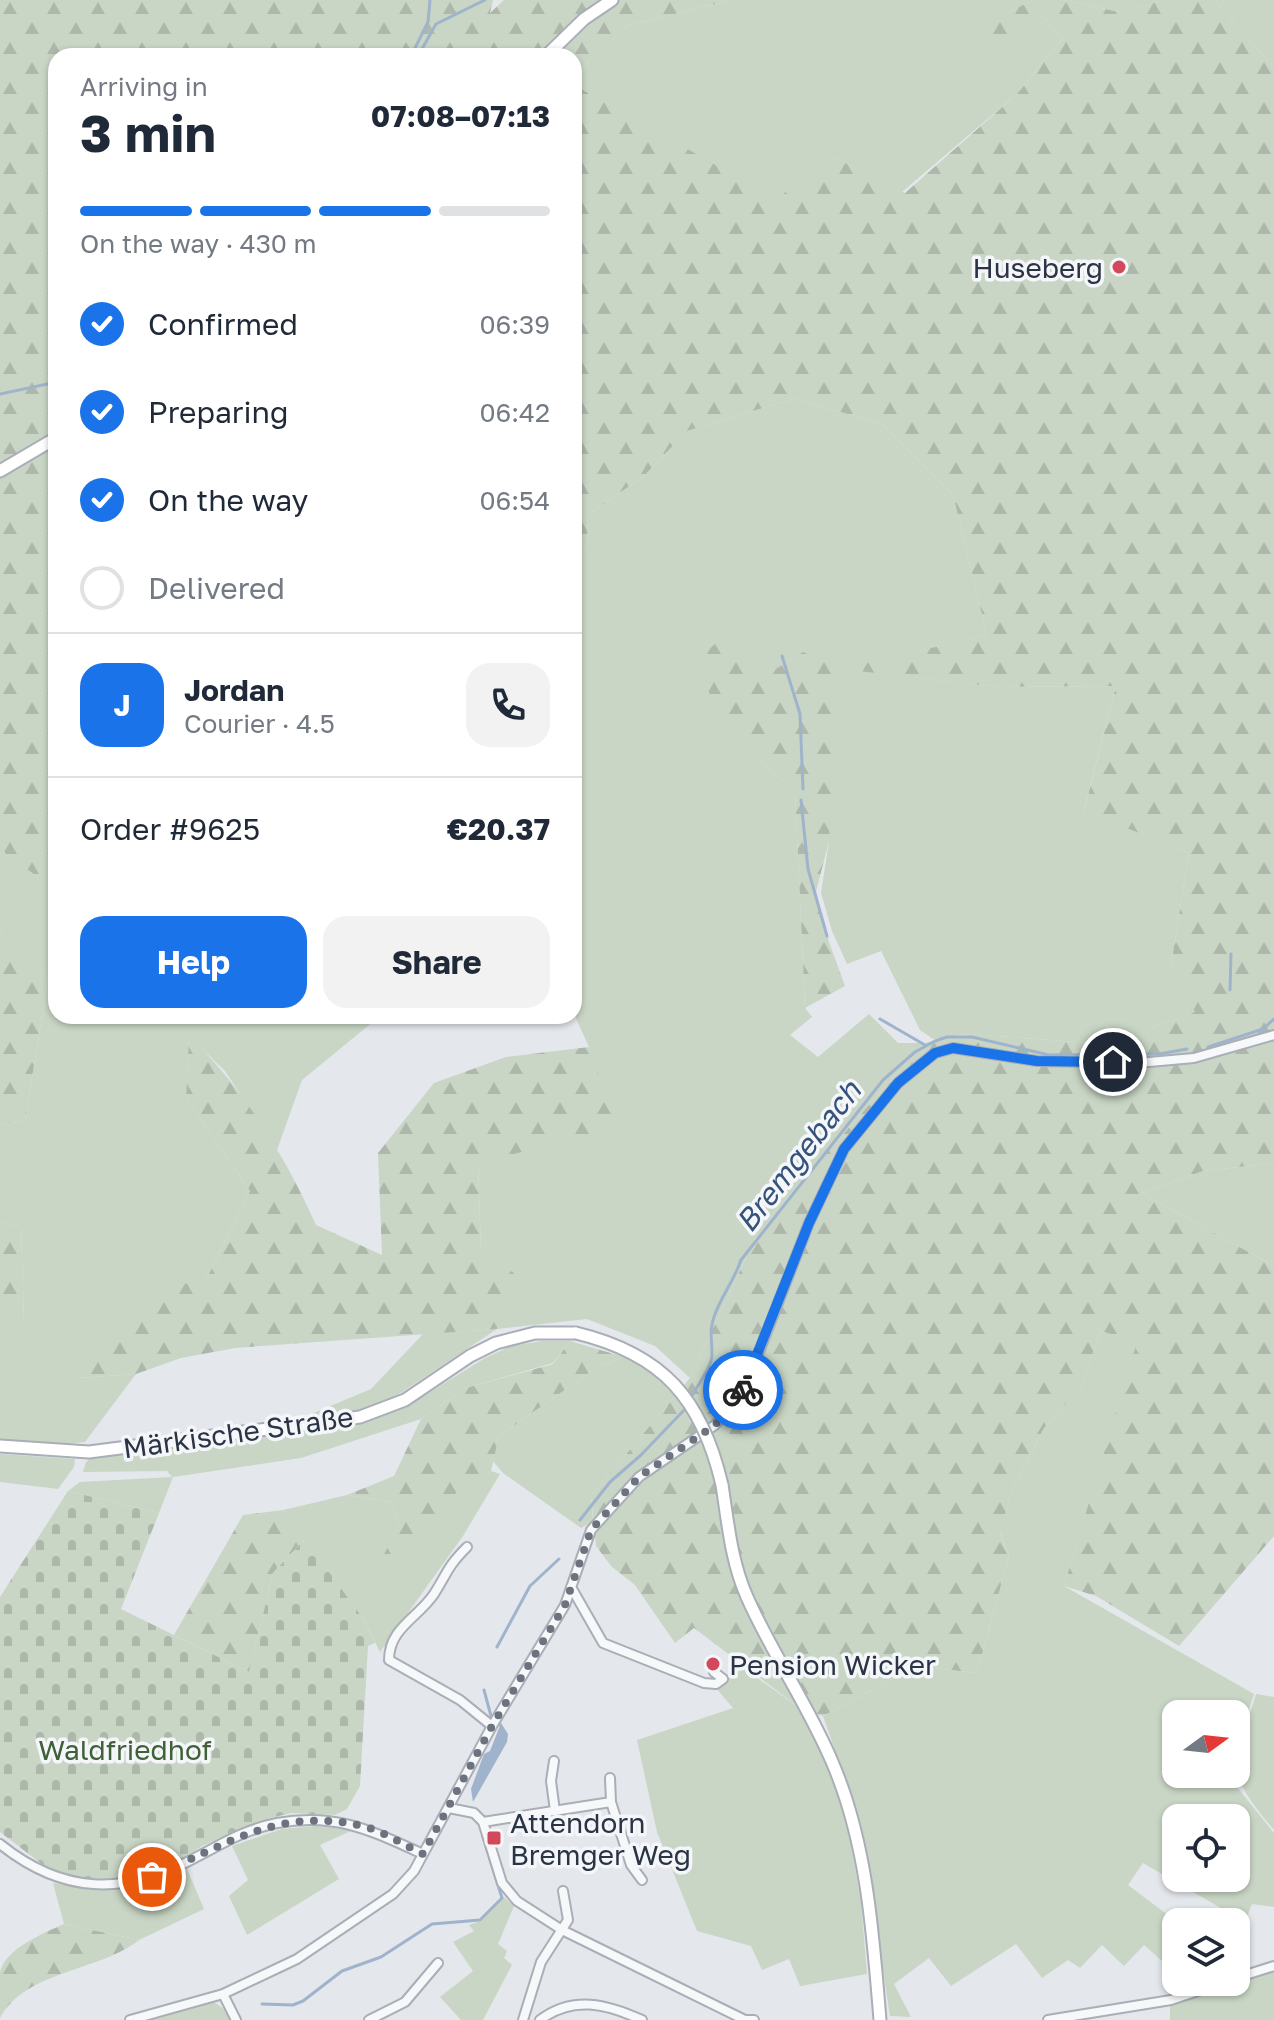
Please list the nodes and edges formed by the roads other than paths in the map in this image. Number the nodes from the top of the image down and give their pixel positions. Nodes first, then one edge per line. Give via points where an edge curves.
1 (608, 2) edge
2 (555, 48) edge
3 (48, 443) edge
4 (0, 471) edge
5 (1274, 1035) edge
6 (0, 1446) edge
7 (467, 1547) dead end
8 (571, 1587) junction
9 (714, 1672) dead end
10 (494, 1722) junction
11 (554, 1761) dead end
12 (610, 1778) dead end
13 (611, 1802) junction
14 (449, 1808) junction
15 (555, 1811) junction
16 (483, 1822) junction
17 (0, 1844) edge
18 (423, 1854) junction
19 (642, 1880) dead end
20 (563, 1891) dead end
21 (562, 1930) junction
22 (438, 1963) dead end
23 (1274, 1966) edge
24 (1250, 1974) edge
25 (223, 1994) junction
26 (1183, 1996) edge
27 (130, 2020) edge
28 (236, 2020) edge
29 (369, 2020) edge
30 (523, 2020) edge
31 (540, 2020) edge
32 (642, 2020) edge
33 (754, 2020) edge
34 (880, 2020) edge
35 (1048, 2020) edge

1 - 2 main road
3 - 4 main road
5 - 8 street via 1194,1058 1138,1063 1037,1061 965,1047 935,1053 898,1083 844,1149 733,1407 619,1498 591,1530
6 - 34 main road, Märkische Straße, bridge via 89,1452 360,1417 405,1400 496,1343 535,1333 576,1333 633,1352 670,1379 704,1424 746,1595 827,1751 852,1821 875,1955
7 - 10 street via 446,1568 433,1595 403,1625 389,1646 389,1660
8 - 9 street via 603,1643 704,1683 723,1679
8 - 10 street
10 - 14 street
11 - 15 street
12 - 13 street
13 - 15 street
13 - 19 street via 631,1865
14 - 16 street via 474,1813
14 - 18 street
15 - 16 street
16 - 21 street via 508,1893
17 - 18 street via 49,1876 92,1886 152,1877 196,1858 208,1847 278,1823 327,1820 364,1826
18 - 25 street via 393,1894 344,1930
20 - 21 street via 568,1920
21 - 30 street via 541,1962
21 - 33 street
22 - 29 street via 405,2002
23 - 24 street
25 - 27 street
25 - 28 street
26 - 35 street
31 - 32 street via 557,2007 594,2003

